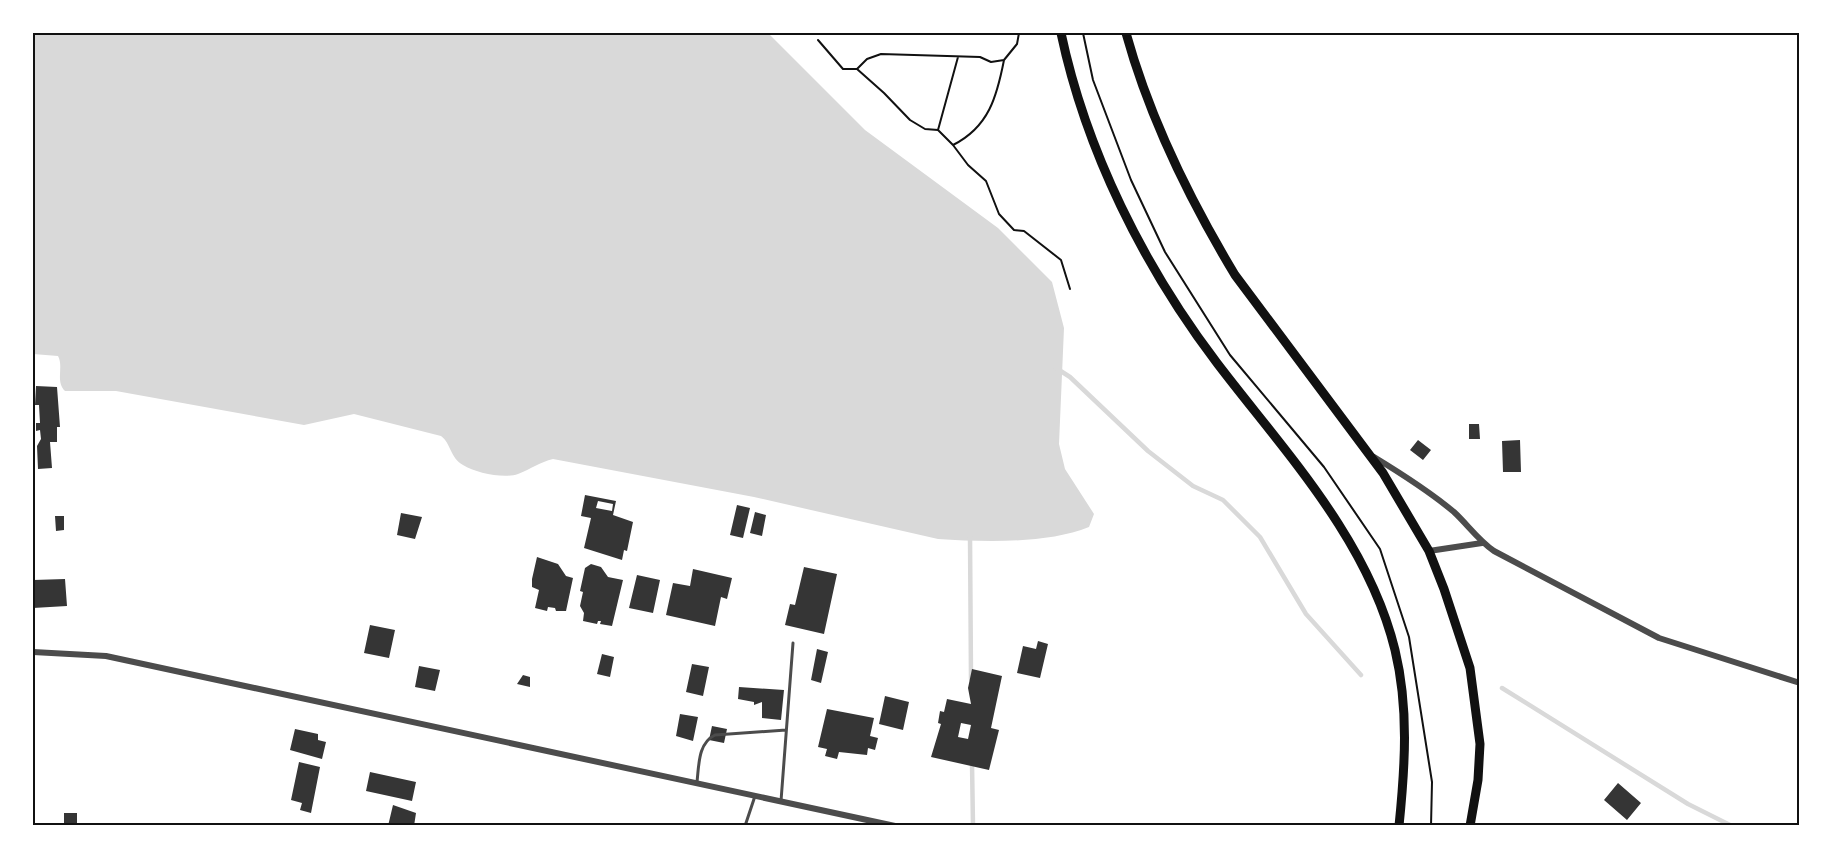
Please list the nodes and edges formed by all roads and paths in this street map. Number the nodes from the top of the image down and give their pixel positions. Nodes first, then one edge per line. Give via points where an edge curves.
1 (1019, 33) edge
2 (1061, 33) edge
3 (1126, 33) edge
4 (818, 40) dead end
5 (958, 57) junction
6 (1004, 60) junction
7 (857, 69) junction
8 (938, 130) junction
9 (953, 145) junction
10 (1070, 289) dead end
11 (1369, 454) junction
12 (1482, 543) junction
13 (1429, 551) junction
14 (793, 643) dead end
15 (33, 652) edge
16 (1800, 683) edge
17 (786, 730) junction
18 (697, 784) junction
19 (755, 796) junction
20 (781, 801) junction
21 (745, 826) edge
22 (895, 826) edge
23 (1399, 826) edge
24 (1470, 826) edge

1 - 6 path via 1017,44
2 - 23 main road via 1080,101 1115,195 1174,299 1216,361 1292,458 1364,569 1395,649 1406,726
3 - 11 main road via 1153,109 1216,244
4 - 7 path via 843,69
5 - 6 path
5 - 7 path via 881,54 867,59
5 - 8 path
6 - 9 path via 998,95 990,111 964,140
7 - 8 path via 910,120 926,129
8 - 9 path
9 - 10 path via 986,181 999,214 1014,230 1024,231 1061,260
11 - 12 street via 1430,492
11 - 13 main road
12 - 13 street
12 - 16 street via 1659,638
13 - 24 main road via 1470,668 1480,744
14 - 17 lane
15 - 18 street via 106,656
17 - 18 lane via 715,735 707,739 702,747
17 - 20 lane
18 - 19 street
19 - 20 street
19 - 21 lane
20 - 22 street

